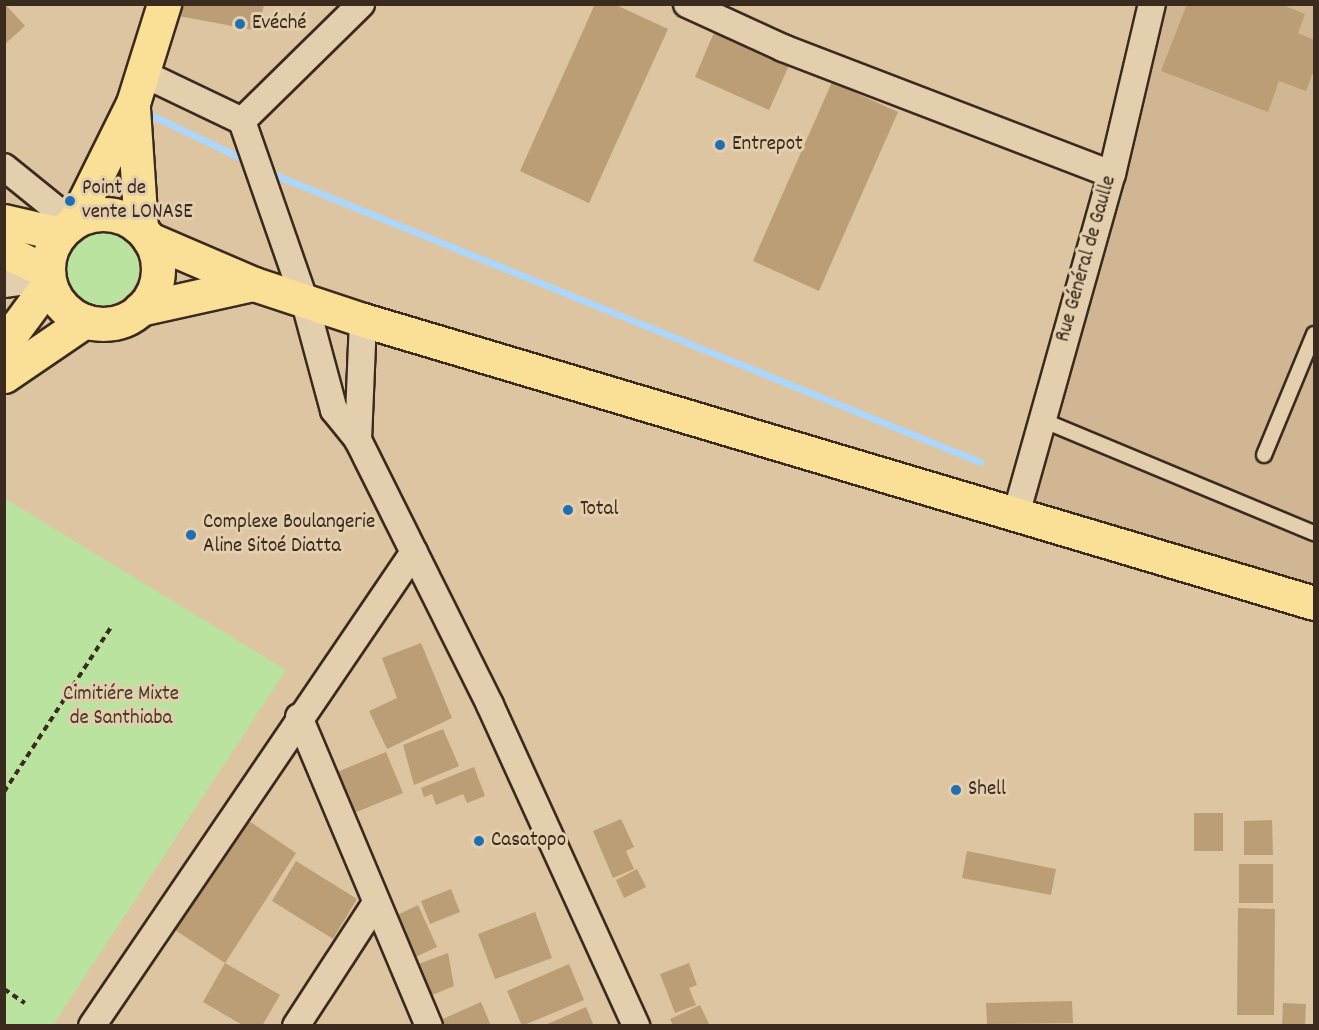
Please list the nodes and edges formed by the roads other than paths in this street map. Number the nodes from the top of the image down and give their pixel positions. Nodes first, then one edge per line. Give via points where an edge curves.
1 (164, 4) edge
2 (361, 4) edge
3 (687, 4) edge
4 (1152, 4) edge
5 (138, 88) junction
6 (242, 122) junction
7 (4, 166) edge
8 (1112, 174) junction
9 (4, 221) edge
10 (69, 226) junction
11 (145, 234) junction
12 (4, 251) edge
13 (48, 278) junction
14 (4, 284) edge
15 (254, 284) junction
16 (304, 299) junction
17 (140, 309) junction
18 (363, 320) junction
19 (85, 321) junction
20 (1314, 334) edge
21 (4, 344) edge
22 (4, 376) edge
23 (1042, 420) junction
24 (358, 440) junction
25 (1264, 455) dead end
26 (1017, 511) junction
27 (1314, 533) edge
28 (414, 552) junction
29 (1314, 603) edge
30 (299, 717) junction
31 (376, 903) junction
32 (92, 1026) edge
33 (296, 1026) edge
34 (429, 1026) edge
35 (636, 1026) edge

1 - 5 main road
2 - 6 street
3 - 8 street via 783,48
4 - 8 street, Rue Général de Gaulle
5 - 6 street
5 - 10 main road
5 - 11 main road
6 - 16 street
7 - 10 street
8 - 23 street, Rue Général de Gaulle
9 - 10 main road
10 - 11 main road via 110,214
10 - 13 main road
11 - 15 main road
11 - 17 main road via 158,275
12 - 13 main road
13 - 14 street
13 - 19 main road via 63,306
13 - 21 main road
15 - 16 main road
15 - 17 main road
16 - 18 main road
16 - 24 street via 334,410
17 - 19 main road via 114,322
18 - 24 street
18 - 26 main road
19 - 22 main road
20 - 25 lane
23 - 26 street, Rue Général de Gaulle
23 - 27 lane
24 - 28 street
26 - 29 main road
28 - 30 street
28 - 35 street via 508,743
30 - 31 street
30 - 32 street
31 - 33 street
31 - 34 street

